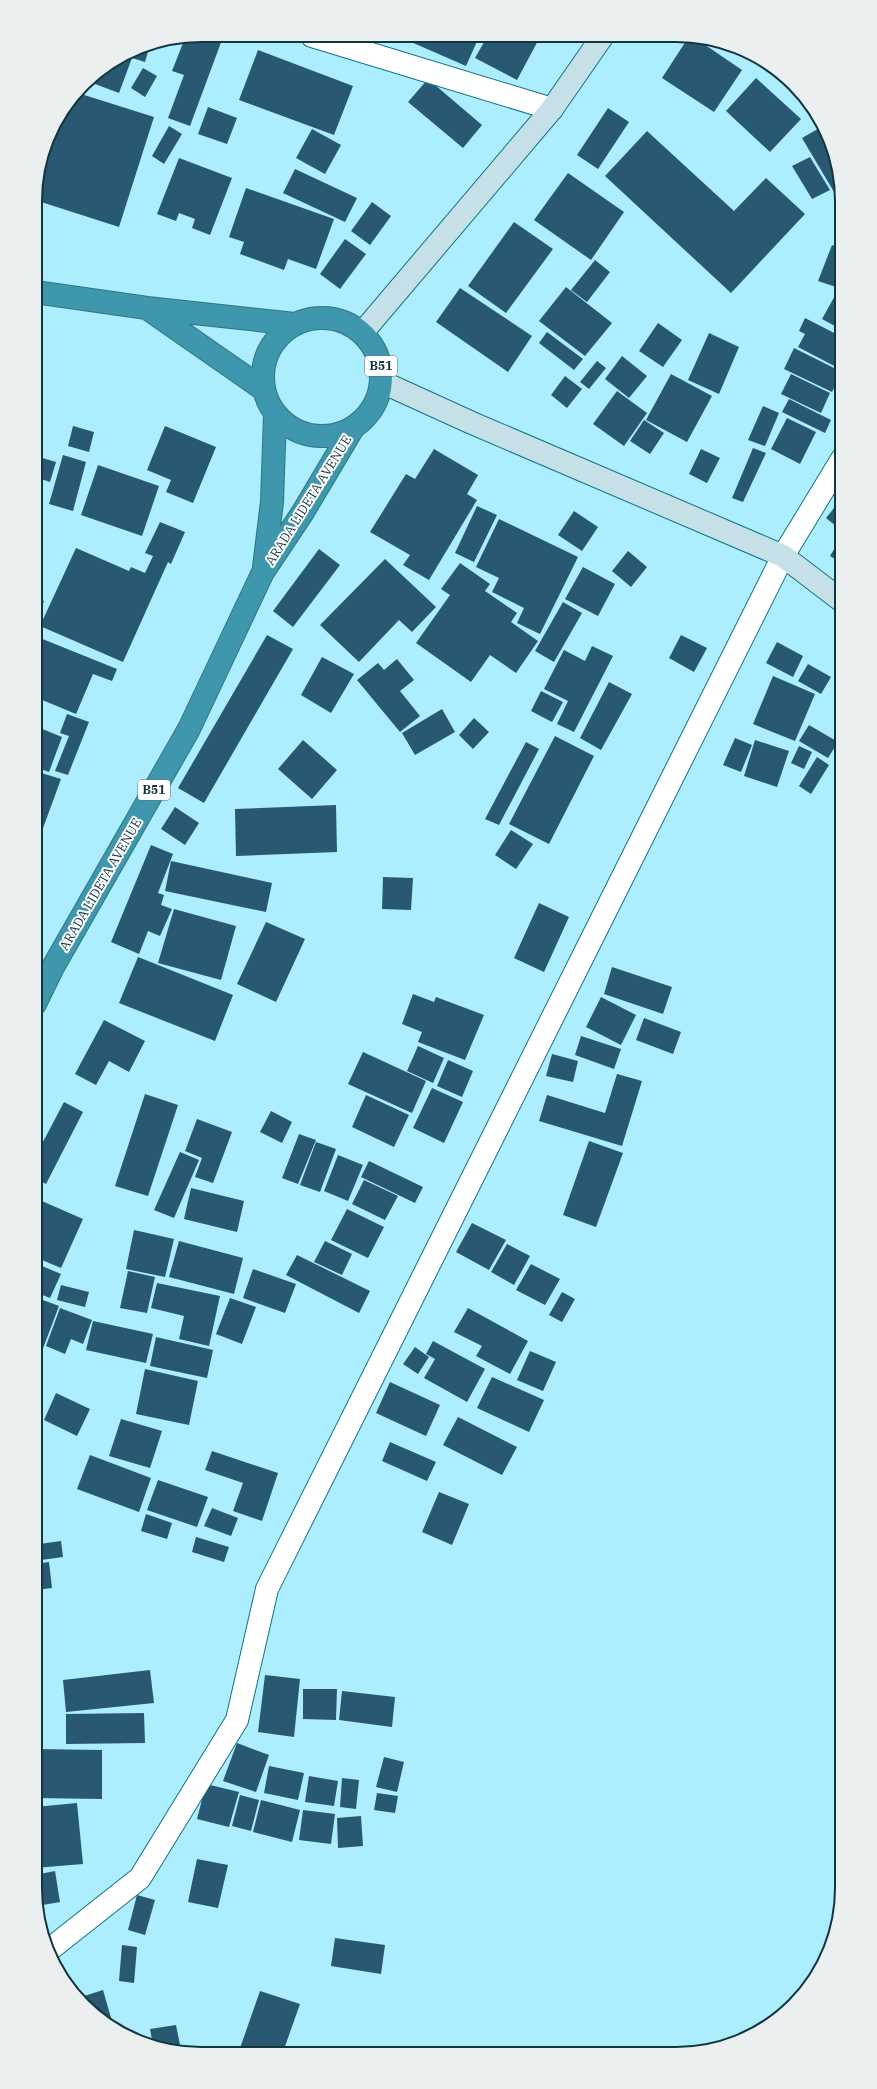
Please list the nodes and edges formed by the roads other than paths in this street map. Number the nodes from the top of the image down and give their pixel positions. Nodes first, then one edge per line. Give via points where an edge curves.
1 (332, 42) edge
2 (599, 42) edge
3 (552, 109) junction
4 (42, 293) edge
5 (147, 308) junction
6 (295, 324) junction
7 (362, 333) junction
8 (382, 382) junction
9 (263, 389) junction
10 (275, 415) junction
11 (353, 428) junction
12 (835, 470) edge
13 (782, 556) junction
14 (263, 572) junction
15 (835, 596) edge
16 (42, 990) edge
17 (53, 1947) edge

1 - 3 street
2 - 3 street
3 - 7 street
4 - 5 highway, ARADA LIDETA AVENUE / B51
5 - 6 highway, ARADA LIDETA AVENUE / B51
5 - 9 highway, ARADA LIDETA AVENUE / B51
6 - 7 highway, ARADA LIDETA AVENUE / B51 via 326,318 341,321
6 - 9 highway, ARADA LIDETA AVENUE / B51 via 276,338 264,359
7 - 8 highway, ARADA LIDETA AVENUE / B51 via 373,347 381,364
8 - 11 highway, ARADA LIDETA AVENUE / B51 via 373,408
8 - 13 street
9 - 10 highway, ARADA LIDETA AVENUE / B51
10 - 11 highway, ARADA LIDETA AVENUE / B51 via 299,432 328,436
10 - 14 highway, ARADA LIDETA AVENUE / B51 via 272,502
11 - 14 highway, ARADA LIDETA AVENUE / B51 via 303,512
12 - 13 street
13 - 15 street
13 - 17 street via 267,1589 237,1720 140,1878
14 - 16 highway, ARADA LIDETA AVENUE / B51 via 189,729

